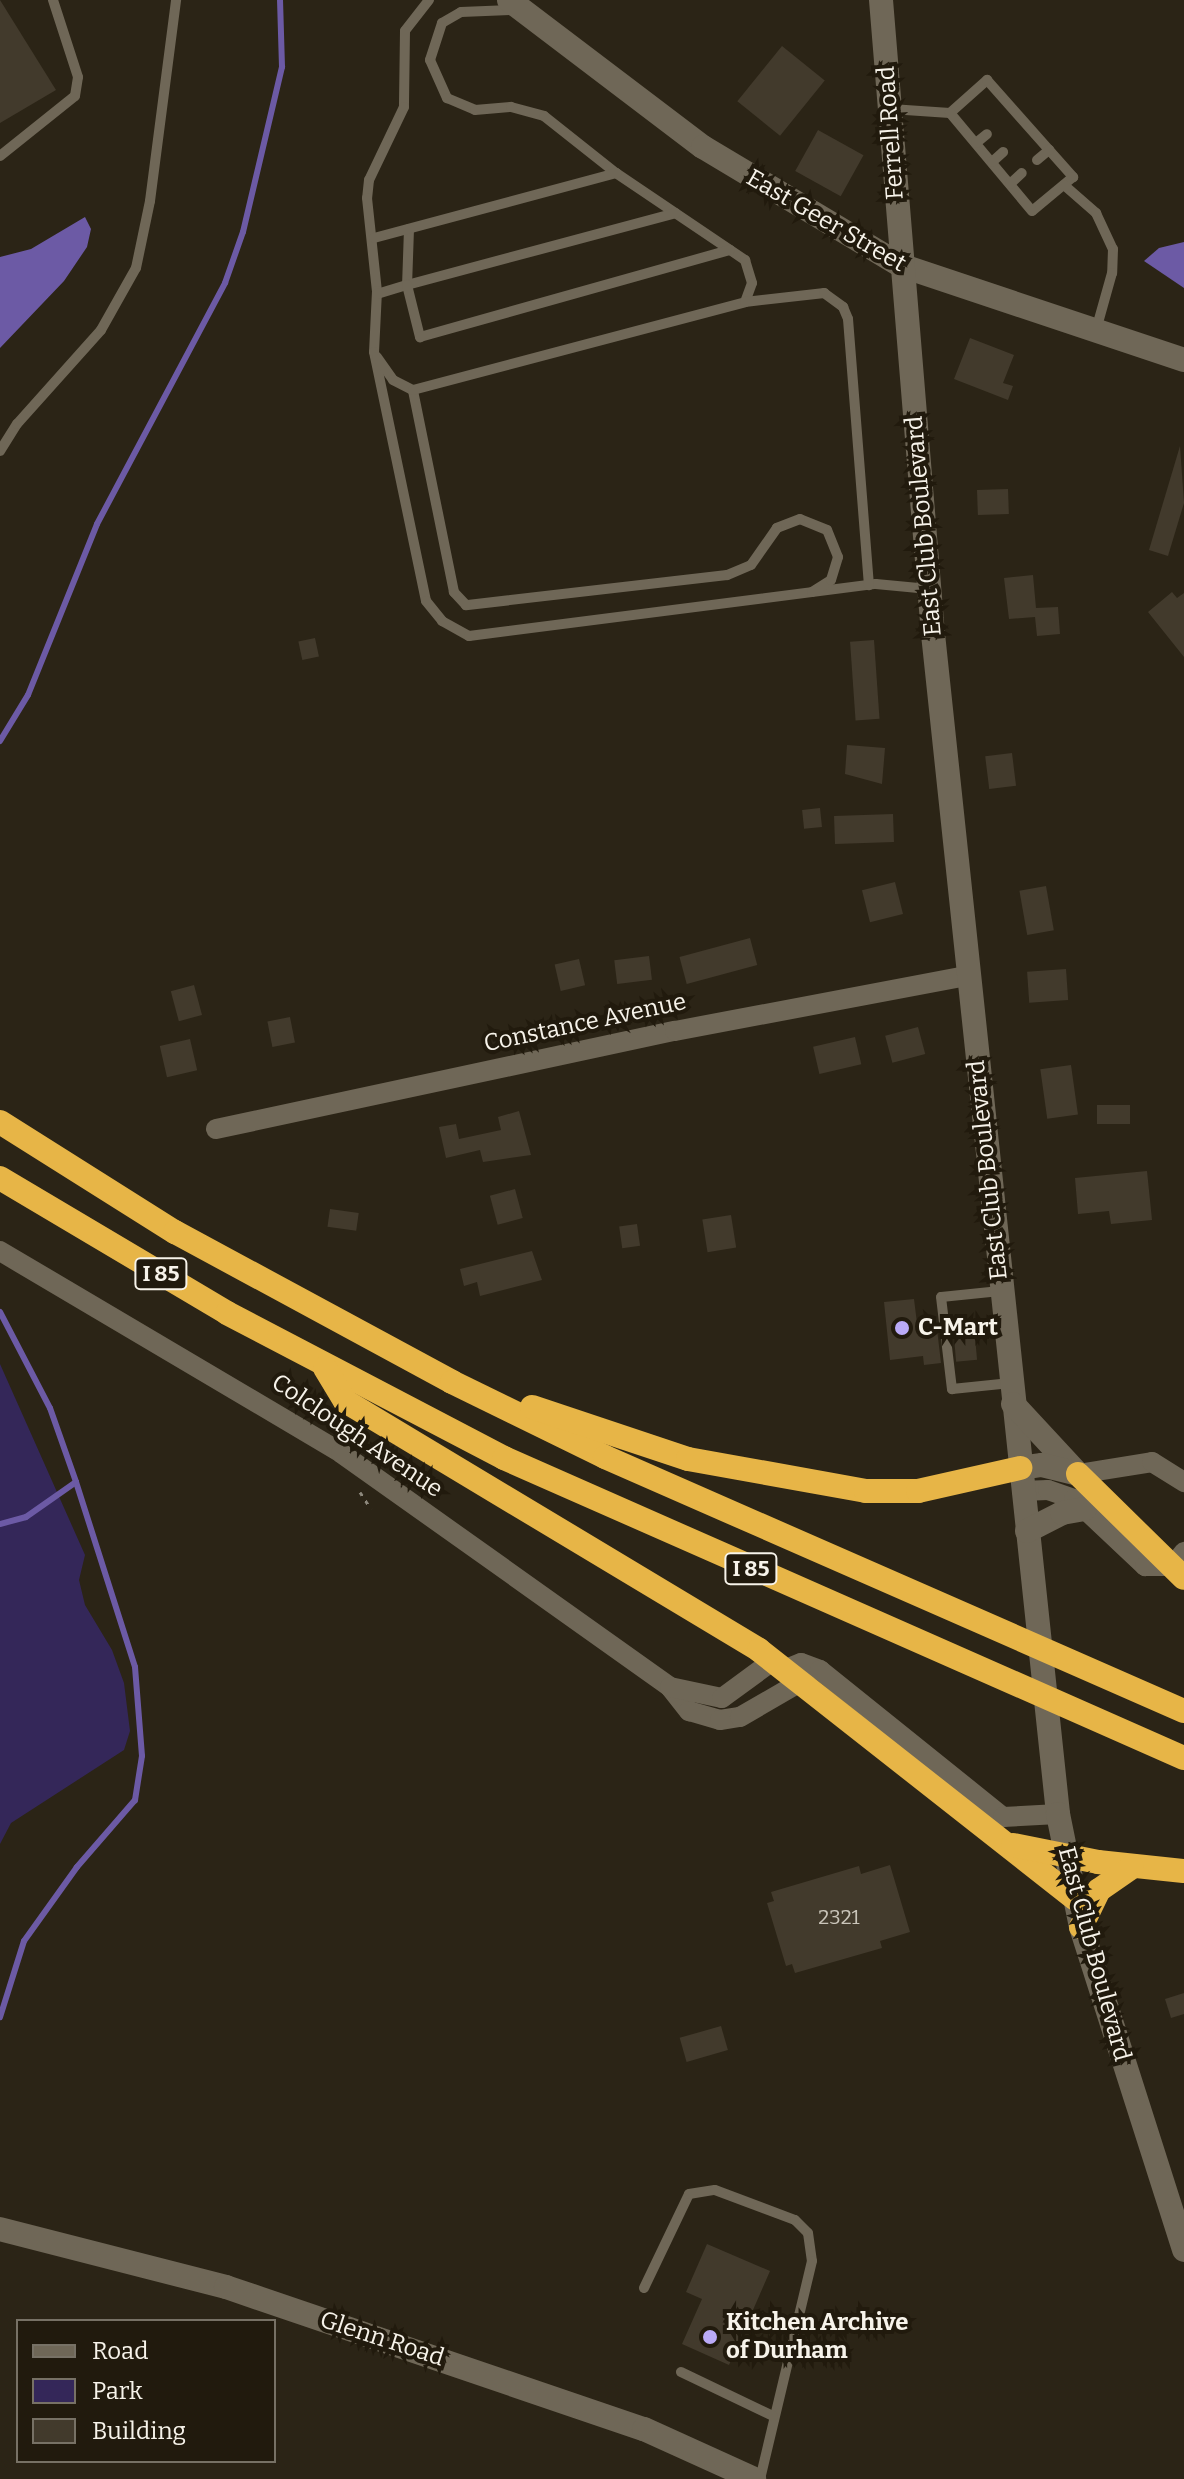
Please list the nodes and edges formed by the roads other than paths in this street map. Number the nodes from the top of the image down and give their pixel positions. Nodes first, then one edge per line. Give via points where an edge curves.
1 (53, 0) edge
2 (176, 0) edge
3 (429, 0) edge
4 (881, 0) edge
5 (516, 6) edge
6 (889, 109) junction
7 (1014, 111) junction
8 (950, 113) junction
9 (1003, 120) dead end
10 (1030, 129) junction
11 (987, 134) dead end
12 (1019, 139) dead end
13 (976, 143) junction
14 (1049, 150) junction
15 (1003, 152) dead end
16 (0, 156) edge
17 (1037, 160) dead end
18 (992, 162) junction
19 (616, 173) junction
20 (1022, 173) dead end
21 (1010, 184) junction
22 (1064, 185) junction
23 (676, 213) junction
24 (409, 229) junction
25 (374, 238) junction
26 (730, 250) junction
27 (900, 265) junction
28 (407, 285) junction
29 (377, 294) junction
30 (745, 302) junction
31 (1095, 332) junction
32 (374, 352) junction
33 (1184, 360) edge
34 (413, 390) junction
35 (0, 451) edge
36 (869, 585) junction
37 (929, 589) junction
38 (812, 592) junction
39 (967, 976) junction
40 (0, 1122) edge
41 (216, 1129) dead end
42 (0, 1178) edge
43 (0, 1251) edge
44 (1000, 1291) junction
45 (324, 1366) junction
46 (452, 1382) junction
47 (1012, 1393) junction
48 (1078, 1474) junction
49 (1021, 1479) junction
50 (1184, 1482) edge
51 (1085, 1509) junction
52 (1027, 1531) junction
53 (1180, 1565) edge
54 (788, 1670) junction
55 (670, 1687) junction
56 (1184, 1711) edge
57 (1184, 1758) edge
58 (1058, 1814) junction
59 (1007, 1844) junction
60 (1065, 1855) junction
61 (1132, 1867) junction
62 (1184, 1871) edge
63 (1075, 1899) junction
64 (1081, 1927) junction
65 (0, 2229) edge
66 (1184, 2250) edge
67 (644, 2288) dead end
68 (681, 2372) dead end
69 (773, 2416) junction
70 (757, 2479) edge

1 - 16 lane via 78,77 75,96
2 - 35 lane via 148,216 136,268 101,330 24,415
3 - 25 lane via 405,31 404,107 369,180
4 - 6 street, Ferrell Road
5 - 19 lane via 461,12 442,23 430,60 436,81 447,98 475,110 511,107 544,116
5 - 27 street, East Geer Street via 734,168
6 - 8 lane
6 - 27 street, Ferrell Road
7 - 8 lane via 987,80
7 - 9 lane
7 - 10 lane
8 - 13 lane
10 - 12 lane
10 - 14 lane
11 - 13 lane
13 - 18 lane
14 - 17 lane
14 - 22 lane via 1073,177
15 - 18 lane
18 - 21 lane
19 - 23 lane
19 - 24 lane
20 - 21 lane
21 - 22 lane via 1032,211
22 - 31 lane via 1102,221 1113,249 1112,273
23 - 26 lane
23 - 28 lane
24 - 25 lane
24 - 28 lane
25 - 29 lane
26 - 28 lane via 420,337
26 - 30 lane via 751,272
27 - 31 street, East Geer Street
27 - 37 street, East Club Boulevard
28 - 29 lane
29 - 32 lane
30 - 34 lane
30 - 36 lane via 812,291 824,293 845,311
31 - 33 street, East Geer Street
32 - 34 lane via 393,380
32 - 38 lane via 426,601 458,631 469,636
34 - 38 lane via 454,592 466,605 727,575 751,565 777,528 800,519 827,530 838,557 831,580
36 - 37 lane
36 - 38 lane
37 - 39 street, East Club Boulevard
39 - 41 street, Constance Avenue via 661,1034
39 - 44 street, East Club Boulevard
40 - 46 highway, I 85 via 250,1274
42 - 45 highway, I 85
43 - 55 street, Colclough Avenue via 341,1453
44 - 47 street, East Club Boulevard
44 - 47 lane via 941,1297 952,1389
45 - 54 highway via 345,1401
45 - 57 highway, I 85 via 587,1497
46 - 49 highway via 688,1459 826,1486 918,1491
46 - 56 highway, I 85 via 633,1469
47 - 48 street
47 - 49 street, East Club Boulevard
48 - 49 street via 1042,1465
48 - 50 street via 1152,1462
48 - 53 highway
49 - 51 street via 1061,1492
49 - 52 street, East Club Boulevard
51 - 52 street via 1062,1513
51 - 53 street via 1145,1566
52 - 58 street, East Club Boulevard
54 - 55 street, Colclough Avenue via 722,1698
54 - 55 street, Colclough Avenue via 750,1713 720,1720 689,1711
54 - 58 street via 801,1663 820,1670 1003,1817
54 - 59 highway
58 - 60 street, East Club Boulevard
59 - 60 highway
59 - 63 highway
60 - 61 highway
60 - 63 street, East Club Boulevard
61 - 62 highway
61 - 64 highway via 1099,1890
63 - 64 street, East Club Boulevard
64 - 66 street, East Club Boulevard
65 - 70 street, Glenn Road via 254,2296 630,2424
67 - 69 lane via 689,2194 715,2190 802,2226 812,2261
68 - 69 lane
69 - 70 lane

